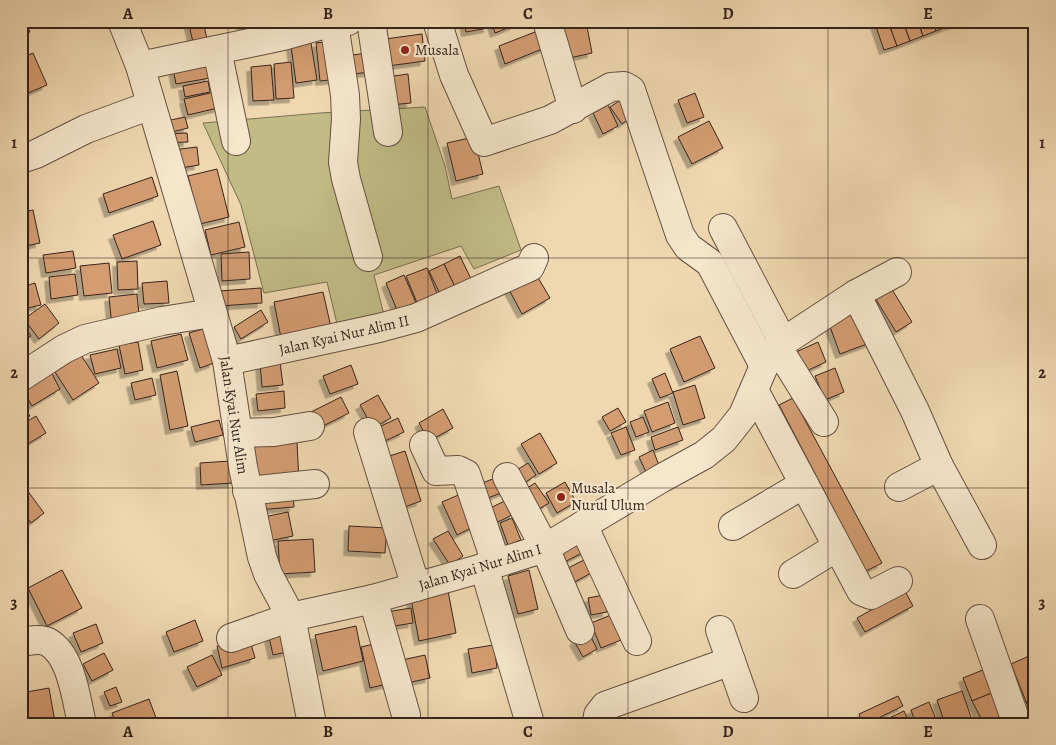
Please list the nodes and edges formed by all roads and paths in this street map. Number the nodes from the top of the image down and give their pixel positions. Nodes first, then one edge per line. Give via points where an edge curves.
1 (122, 21) edge
2 (371, 21) edge
3 (437, 21) edge
4 (547, 21) edge
5 (341, 22) edge
6 (217, 50) junction
7 (140, 66) junction
8 (151, 105) junction
9 (573, 108) junction
10 (388, 132) dead end
11 (236, 142) dead end
12 (21, 159) edge
13 (723, 228) dead end
14 (368, 257) dead end
15 (534, 258) dead end
16 (897, 272) dead end
17 (856, 294) junction
18 (212, 313) junction
19 (227, 361) junction
20 (770, 361) junction
21 (21, 377) edge
22 (824, 422) dead end
23 (310, 426) dead end
24 (368, 432) dead end
25 (238, 433) junction
26 (424, 445) dead end
27 (939, 466) junction
28 (507, 477) dead end
29 (315, 484) dead end
30 (804, 484) junction
31 (899, 487) dead end
32 (248, 491) junction
33 (583, 525) junction
34 (734, 526) dead end
35 (982, 545) dead end
36 (837, 547) junction
37 (545, 548) junction
38 (490, 565) junction
39 (793, 574) dead end
40 (898, 581) dead end
41 (416, 587) junction
42 (373, 599) junction
43 (291, 617) junction
44 (980, 619) dead end
45 (580, 630) dead end
46 (720, 630) dead end
47 (231, 638) dead end
48 (21, 642) edge
49 (637, 642) dead end
50 (731, 660) junction
51 (744, 698) dead end
52 (406, 715) dead end
53 (529, 720) dead end
54 (82, 724) edge
55 (312, 724) edge
56 (597, 724) edge
57 (1017, 724) edge

1 - 7 street, Jalan Kyai Nur Alim
2 - 10 street
3 - 9 street via 454,75 484,142 550,120
4 - 9 street
5 - 6 street
5 - 14 street via 345,95 343,162
6 - 7 street
6 - 11 street
7 - 8 street, Jalan Kyai Nur Alim
8 - 12 street via 86,129
8 - 18 street, Jalan Kyai Nur Alim
9 - 20 street via 611,87 624,86 631,90 680,235 688,247 710,262
13 - 20 street
15 - 19 street, Jalan Kyai Nur Alim II via 530,267 416,318
16 - 17 street
17 - 20 street
17 - 27 street
18 - 19 street, Jalan Kyai Nur Alim
18 - 21 street via 85,339
19 - 25 street, Jalan Kyai Nur Alim
20 - 22 street
20 - 30 street
20 - 33 street, Jalan Kyai Nur Alim I via 743,415 724,439
23 - 25 street
24 - 41 street
25 - 32 street, Jalan Kyai Nur Alim
26 - 38 street via 436,471 458,470 466,474
27 - 31 street
27 - 35 street
28 - 37 street
29 - 32 street
30 - 34 street
30 - 36 street
32 - 43 street, Jalan Kyai Nur Alim via 262,557
33 - 37 street, Jalan Kyai Nur Alim I
33 - 49 street
36 - 39 street
36 - 40 street via 857,586 865,594 871,595
37 - 38 street, Jalan Kyai Nur Alim I
37 - 45 street
38 - 41 street, Jalan Kyai Nur Alim I
38 - 53 street
41 - 42 street, Jalan Kyai Nur Alim I
42 - 43 street, Jalan Kyai Nur Alim I
42 - 52 street
43 - 47 street, Jalan Kyai Nur Alim I
43 - 55 street, Jalan Kyai Nur Alim
44 - 57 street
46 - 50 street
48 - 54 street via 47,642 63,657
50 - 51 street
50 - 56 street via 605,706 598,715

